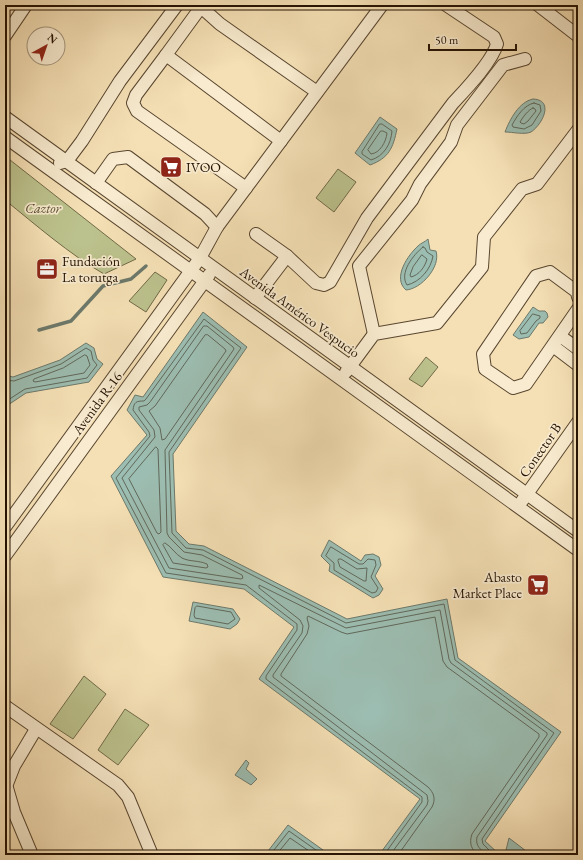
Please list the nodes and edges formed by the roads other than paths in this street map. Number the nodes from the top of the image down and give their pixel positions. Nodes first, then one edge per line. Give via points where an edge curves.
1 (26, 5) edge
2 (177, 5) edge
3 (382, 5) edge
4 (446, 5) edge
5 (538, 5) edge
6 (201, 6) edge
7 (8, 25) edge
8 (5, 36) edge
9 (578, 36) edge
10 (166, 55) junction
11 (525, 59) dead end
12 (317, 92) junction
13 (5, 117) edge
14 (578, 130) edge
15 (5, 137) edge
16 (280, 141) junction
17 (67, 161) junction
18 (47, 167) junction
19 (96, 183) junction
20 (246, 188) junction
21 (216, 227) junction
22 (256, 234) dead end
23 (286, 256) junction
24 (200, 258) junction
25 (214, 268) junction
26 (190, 272) junction
27 (205, 282) junction
28 (578, 297) edge
29 (255, 298) junction
30 (578, 309) edge
31 (374, 334) junction
32 (560, 336) junction
33 (553, 346) junction
34 (578, 349) edge
35 (578, 365) edge
36 (350, 367) junction
37 (340, 379) junction
38 (578, 422) edge
39 (527, 495) junction
40 (517, 507) junction
41 (5, 527) edge
42 (578, 531) edge
43 (578, 550) edge
44 (5, 556) edge
45 (5, 706) edge
46 (36, 729) junction
47 (6, 788) edge
48 (32, 855) edge
49 (152, 855) edge

1 - 7 street
2 - 17 street via 120,81
3 - 12 street, Avenida R-16
4 - 23 street via 494,37 497,44 494,53 367,218 330,282 324,285 316,283
5 - 9 street
6 - 10 street
6 - 12 street via 220,24
7 - 8 street
10 - 16 street
10 - 20 street via 136,95 133,103 137,111
11 - 31 street via 504,64 457,125 451,142 420,184 412,200 359,266
12 - 16 street, Avenida R-16
13 - 17 street, Avenida Américo Vespucio
14 - 31 street via 537,184 522,189 484,237 482,267 438,323
15 - 18 street
16 - 20 street, Avenida R-16
17 - 18 street
17 - 19 street, Avenida Américo Vespucio
18 - 26 street
19 - 21 street via 113,159 128,157 205,214
19 - 24 street, Avenida Américo Vespucio
20 - 21 street, Avenida R-16
21 - 24 street, Avenida R-16
22 - 23 street
23 - 29 street
24 - 25 street, Avenida Américo Vespucio
24 - 26 street, Avenida R-16
25 - 27 street, Avenida R-16
25 - 29 street, Avenida Américo Vespucio
26 - 27 street
26 - 41 street, Avenida R-16
27 - 37 street
27 - 44 street, Avenida R-16
28 - 33 street via 577,292 550,272 536,276 483,354 486,369 513,388 526,384
29 - 36 street, Avenida Américo Vespucio
30 - 32 street
31 - 36 street
32 - 33 street
32 - 34 street
33 - 35 street
36 - 37 street
36 - 39 street, Avenida Américo Vespucio
37 - 40 street
38 - 39 street, Conector B
39 - 40 street, Conector B
39 - 42 street, Avenida Américo Vespucio
40 - 43 street
45 - 46 street
46 - 47 street via 14,766
46 - 49 street via 118,785 128,797
47 - 48 street

